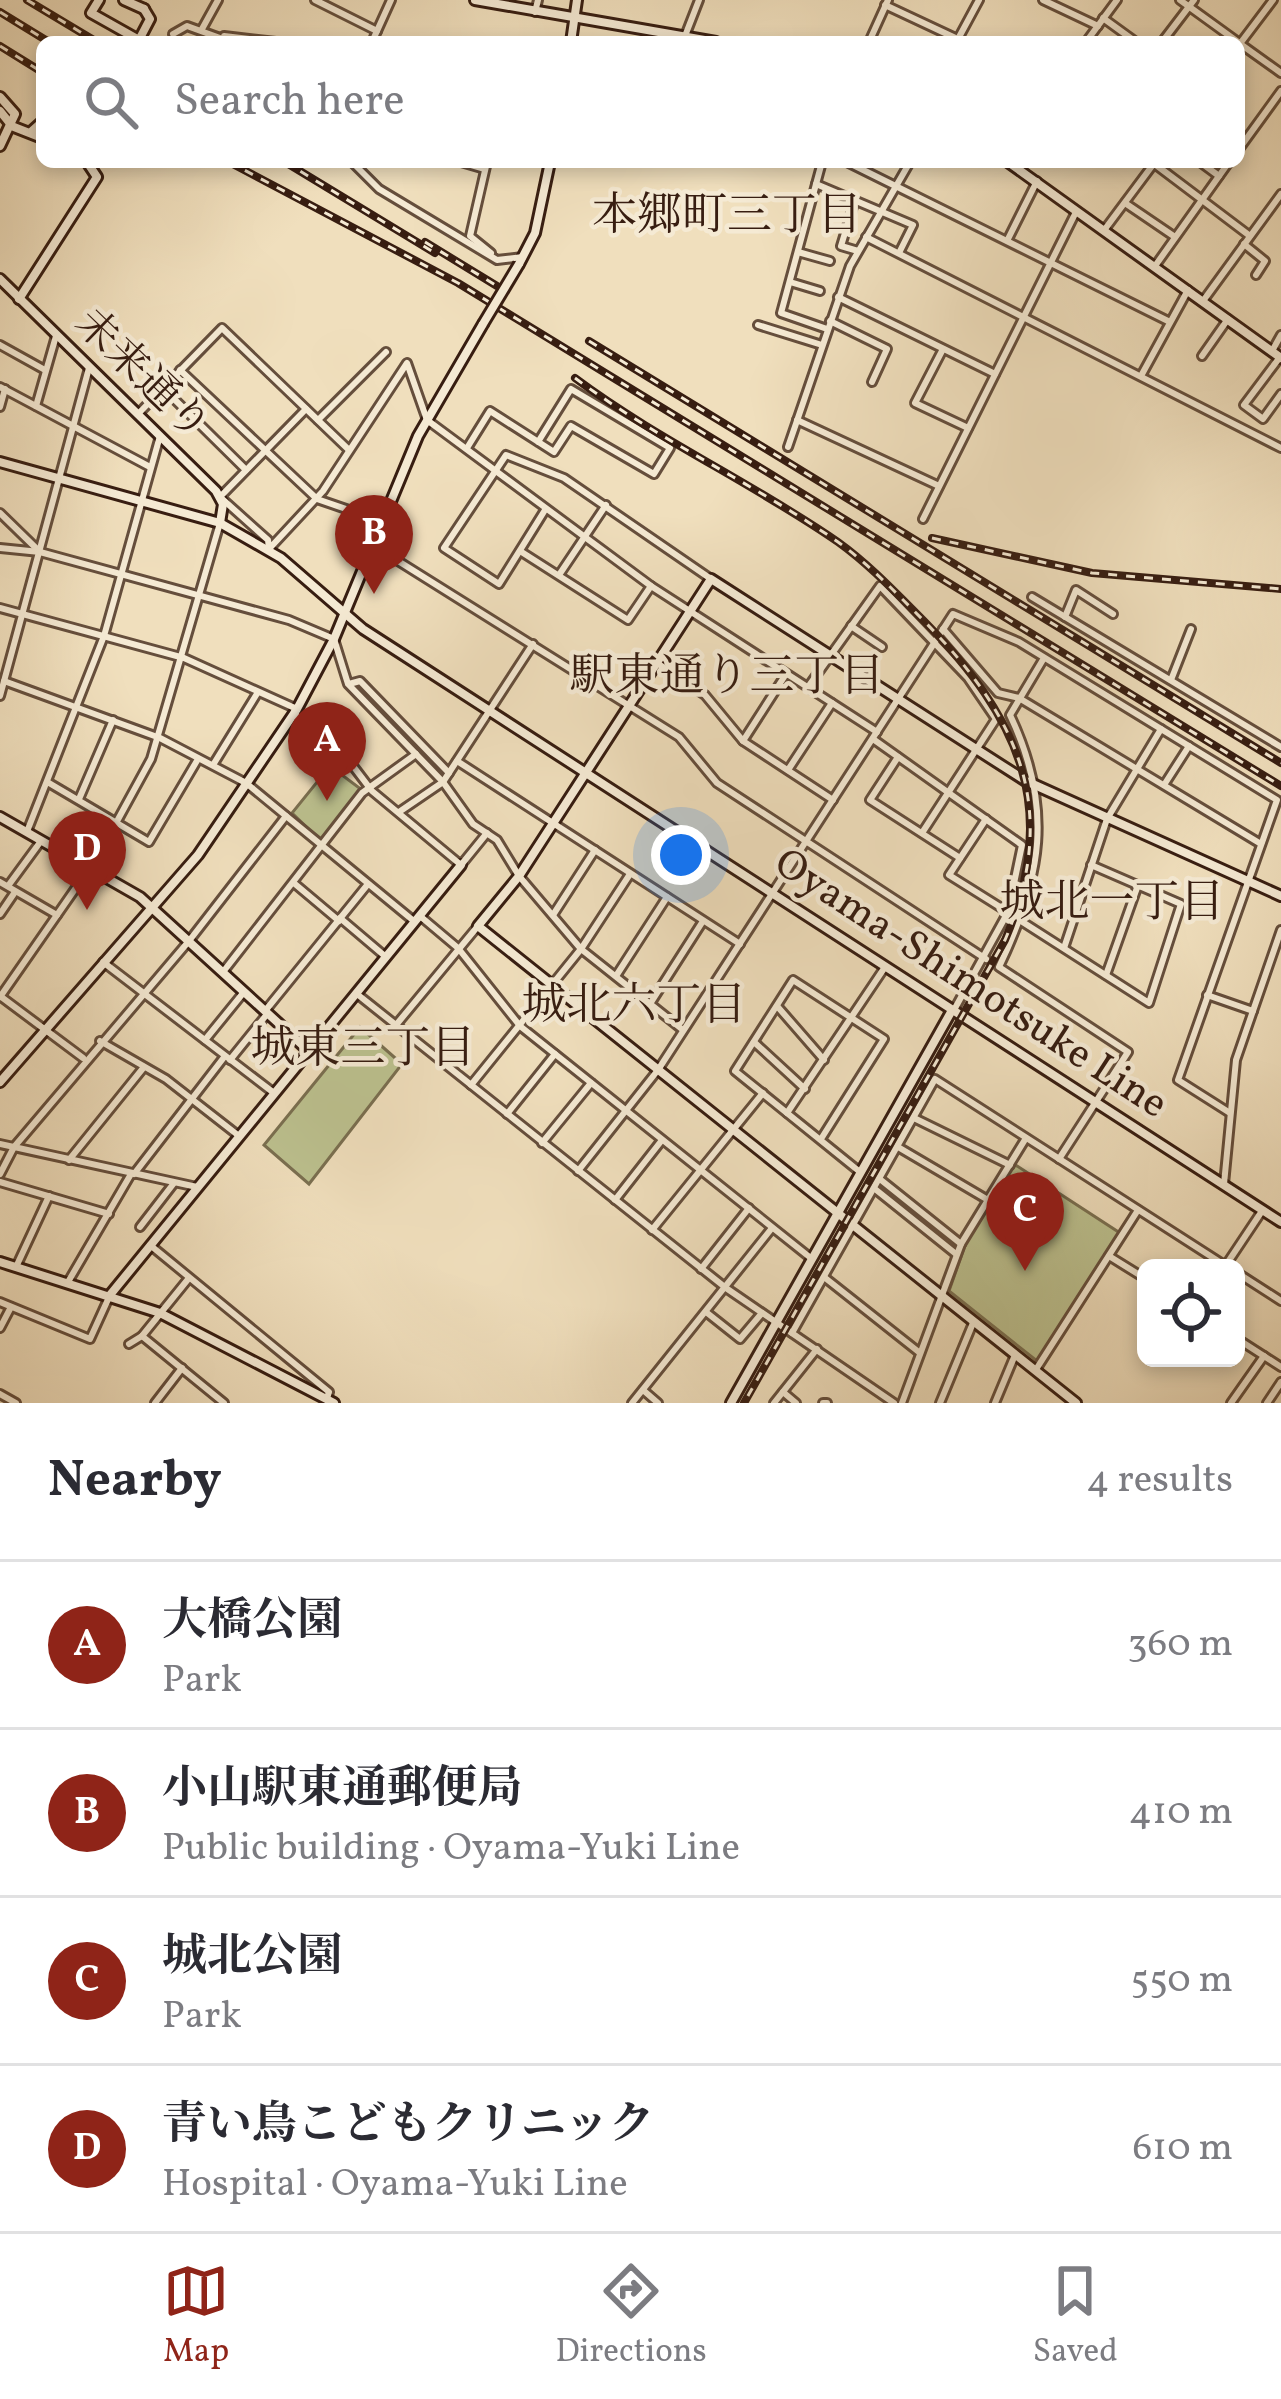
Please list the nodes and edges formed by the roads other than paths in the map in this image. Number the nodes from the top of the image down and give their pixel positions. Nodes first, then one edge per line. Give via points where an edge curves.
1 (99, 0) edge
2 (124, 0) edge
3 (218, 0) edge
4 (315, 0) edge
5 (391, 0) edge
6 (475, 0) edge
7 (538, 0) edge
8 (578, 0) edge
9 (699, 0) edge
10 (979, 0) edge
11 (1043, 0) edge
12 (1117, 0) edge
13 (1180, 0) edge
14 (1273, 0) edge
15 (886, 3) edge
16 (1191, 3) edge
17 (143, 6) edge
18 (535, 12) junction
19 (574, 20) junction
20 (1100, 22) junction
21 (202, 29) junction
22 (377, 31) junction
23 (173, 34) dead end
24 (132, 36) edge
25 (141, 36) edge
26 (220, 36) edge
27 (375, 36) edge
28 (572, 36) edge
29 (662, 36) edge
30 (681, 36) edge
31 (871, 36) edge
32 (950, 36) edge
33 (962, 36) edge
34 (1090, 36) edge
35 (1125, 36) edge
36 (1166, 36) edge
37 (1231, 36) edge
38 (1245, 36) edge
39 (1245, 47) edge
40 (1281, 74) edge
41 (1281, 91) edge
42 (0, 97) edge
43 (0, 111) edge
44 (36, 127) edge
45 (12, 128) junction
46 (32, 131) junction
47 (36, 134) edge
48 (1245, 140) edge
49 (0, 146) edge
50 (91, 168) edge
51 (358, 168) edge
52 (486, 168) edge
53 (549, 168) edge
54 (820, 168) edge
55 (860, 168) edge
56 (907, 168) edge
57 (1017, 168) edge
58 (1150, 168) edge
59 (1162, 168) edge
60 (1208, 168) edge
61 (1225, 168) edge
62 (1219, 176) junction
63 (1037, 181) junction
64 (816, 184) junction
65 (898, 185) junction
66 (1281, 194) edge
67 (855, 200) junction
68 (1202, 200) junction
69 (1124, 203) junction
70 (1078, 209) junction
71 (883, 211) junction
72 (1105, 229) junction
73 (866, 237) junction
74 (1175, 237) junction
75 (1008, 238) junction
76 (1247, 240) junction
77 (858, 251) junction
78 (798, 252) junction
79 (899, 253) junction
80 (497, 260) junction
81 (1052, 260) junction
82 (521, 261) junction
83 (830, 261) dead end
84 (1155, 266) junction
85 (1256, 275) dead end
86 (0, 281) edge
87 (790, 282) junction
88 (1188, 290) junction
89 (820, 291) dead end
90 (838, 297) junction
91 (19, 299) junction
92 (1203, 301) junction
93 (1024, 316) junction
94 (1228, 319) junction
95 (1170, 322) junction
96 (758, 325) dead end
97 (829, 325) junction
98 (1281, 335) edge
99 (56, 336) junction
100 (822, 345) junction
101 (0, 346) edge
102 (943, 349) junction
103 (386, 352) dead end
104 (1277, 355) edge
105 (1202, 356) dead end
106 (89, 368) junction
107 (45, 370) junction
108 (180, 370) junction
109 (995, 374) junction
110 (1141, 376) junction
111 (872, 382) dead end
112 (2, 388) edge
113 (163, 388) junction
114 (1281, 394) edge
115 (36, 406) junction
116 (0, 407) edge
117 (306, 409) junction
118 (137, 414) junction
119 (318, 420) junction
120 (427, 420) junction
121 (797, 420) junction
122 (73, 425) junction
123 (968, 428) junction
124 (160, 436) junction
125 (538, 442) junction
126 (788, 447) dead end
127 (467, 448) junction
128 (1281, 448) edge
129 (349, 450) junction
130 (265, 451) junction
131 (0, 462) edge
132 (152, 467) junction
133 (494, 469) junction
134 (246, 470) junction
135 (60, 478) junction
136 (939, 486) junction
137 (220, 497) junction
138 (316, 499) junction
139 (143, 501) junction
140 (606, 505) junction
141 (545, 510) junction
142 (0, 513) edge
143 (922, 519) dead end
144 (381, 521) junction
145 (220, 524) junction
146 (583, 537) junction
147 (371, 544) junction
148 (0, 548) edge
149 (269, 549) junction
150 (520, 550) junction
151 (40, 552) junction
152 (122, 575) junction
153 (559, 575) junction
154 (711, 579) junction
155 (651, 586) junction
156 (202, 596) junction
157 (1032, 597) dead end
158 (0, 608) edge
159 (691, 611) junction
160 (23, 614) junction
161 (344, 614) junction
162 (1113, 614) dead end
163 (1065, 617) junction
164 (850, 626) junction
165 (1190, 628) dead end
166 (943, 629) junction
167 (104, 636) junction
168 (334, 639) junction
169 (532, 644) junction
170 (933, 644) junction
171 (882, 647) dead end
172 (829, 655) junction
173 (184, 658) junction
174 (1044, 658) junction
175 (657, 663) junction
176 (786, 674) junction
177 (1171, 680) junction
178 (4, 681) junction
179 (348, 684) junction
180 (808, 687) junction
181 (258, 692) junction
182 (0, 696) edge
183 (1019, 698) junction
184 (898, 700) junction
185 (832, 703) junction
186 (629, 706) junction
187 (78, 707) junction
188 (295, 710) junction
189 (489, 711) junction
190 (113, 720) junction
191 (1161, 729) junction
192 (875, 736) junction
193 (160, 738) junction
194 (743, 741) junction
195 (421, 744) junction
196 (1189, 746) junction
197 (1281, 747) edge
198 (976, 750) junction
199 (414, 752) junction
200 (898, 757) junction
201 (198, 759) junction
202 (457, 760) junction
203 (212, 766) junction
204 (788, 770) junction
205 (1137, 770) junction
206 (449, 773) junction
207 (586, 773) junction
208 (48, 782) junction
209 (443, 782) junction
210 (246, 783) junction
211 (1035, 785) junction
212 (1163, 785) junction
213 (370, 786) junction
214 (948, 792) junction
215 (78, 800) junction
216 (833, 800) junction
217 (398, 813) junction
218 (286, 816) junction
219 (0, 817) edge
220 (1107, 818) junction
221 (986, 819) junction
222 (116, 823) junction
223 (554, 824) junction
224 (28, 829) junction
225 (487, 832) junction
226 (922, 833) junction
227 (44, 838) junction
228 (805, 842) junction
229 (1262, 844) junction
230 (323, 847) junction
231 (595, 850) junction
232 (960, 858) junction
233 (461, 865) junction
234 (1091, 865) junction
235 (90, 866) junction
236 (630, 874) junction
237 (519, 876) junction
238 (1246, 880) junction
239 (294, 883) junction
240 (4, 884) edge
241 (368, 884) junction
242 (1138, 885) junction
243 (16, 891) junction
244 (772, 894) junction
245 (1281, 896) edge
246 (667, 897) junction
247 (152, 908) junction
248 (1008, 912) junction
249 (0, 914) edge
250 (57, 915) junction
251 (553, 915) junction
252 (417, 919) junction
253 (339, 920) junction
254 (704, 921) junction
255 (1021, 921) junction
256 (478, 926) junction
257 (1281, 930) edge
258 (189, 941) junction
259 (740, 944) junction
260 (458, 948) junction
261 (1064, 948) junction
262 (581, 949) junction
263 (386, 956) junction
264 (986, 959) junction
265 (103, 962) junction
266 (885, 967) junction
267 (223, 972) junction
268 (1267, 972) junction
269 (1106, 975) junction
270 (1281, 975) edge
271 (616, 976) junction
272 (552, 985) junction
273 (143, 992) junction
274 (244, 992) junction
275 (357, 994) junction
276 (1207, 995) junction
277 (0, 996) edge
278 (650, 1004) junction
279 (777, 1006) junction
280 (1253, 1011) junction
281 (267, 1012) junction
282 (951, 1012) junction
283 (852, 1018) junction
284 (396, 1025) junction
285 (520, 1026) junction
286 (44, 1027) junction
287 (683, 1030) junction
288 (100, 1041) junction
289 (205, 1041) junction
290 (753, 1042) junction
291 (310, 1052) junction
292 (555, 1054) junction
293 (228, 1058) junction
294 (84, 1059) junction
295 (824, 1060) junction
296 (144, 1066) junction
297 (658, 1070) junction
298 (0, 1082) edge
299 (591, 1083) junction
300 (471, 1085) junction
301 (805, 1089) junction
302 (274, 1093) junction
303 (763, 1093) junction
304 (193, 1099) junction
305 (1096, 1103) junction
306 (626, 1111) junction
307 (788, 1113) junction
308 (1230, 1113) junction
309 (507, 1114) junction
310 (914, 1118) junction
311 (734, 1130) junction
312 (239, 1136) junction
313 (1026, 1138) junction
314 (821, 1139) junction
315 (662, 1140) junction
316 (542, 1143) junction
317 (0, 1144) edge
318 (14, 1147) junction
319 (898, 1147) junction
320 (69, 1160) junction
321 (1059, 1160) junction
322 (1010, 1165) junction
323 (701, 1169) junction
324 (578, 1172) junction
325 (860, 1172) junction
326 (133, 1174) junction
327 (0, 1178) edge
328 (881, 1180) junction
329 (174, 1183) junction
330 (1223, 1184) junction
331 (197, 1187) junction
332 (875, 1189) junction
333 (49, 1196) junction
334 (615, 1200) junction
335 (988, 1200) junction
336 (748, 1208) junction
337 (1138, 1210) junction
338 (1262, 1210) junction
339 (838, 1212) junction
340 (109, 1214) junction
341 (1281, 1222) edge
342 (854, 1225) junction
343 (140, 1227) dead end
344 (772, 1228) junction
345 (651, 1231) junction
346 (150, 1244) junction
347 (961, 1244) junction
348 (957, 1255) junction
349 (1109, 1256) junction
350 (812, 1259) junction
351 (1214, 1259) edge
352 (1235, 1259) edge
353 (0, 1262) edge
354 (16, 1267) junction
355 (701, 1269) junction
356 (1137, 1274) edge
357 (824, 1276) junction
358 (189, 1278) junction
359 (1245, 1278) edge
360 (68, 1282) junction
361 (726, 1288) junction
362 (110, 1295) junction
363 (944, 1298) junction
364 (1280, 1298) edge
365 (0, 1302) edge
366 (11, 1307) junction
367 (706, 1312) junction
368 (160, 1313) junction
369 (762, 1313) junction
370 (777, 1323) junction
371 (973, 1323) junction
372 (0, 1328) edge
373 (792, 1333) junction
374 (142, 1336) junction
375 (129, 1344) dead end
376 (1245, 1344) edge
377 (817, 1349) junction
378 (921, 1354) junction
379 (1015, 1355) junction
380 (1264, 1356) junction
381 (1281, 1367) edge
382 (182, 1368) junction
383 (1035, 1371) junction
384 (1281, 1382) edge
385 (643, 1390) junction
386 (783, 1392) junction
387 (0, 1394) edge
388 (212, 1399) edge
389 (331, 1401) edge
390 (16, 1403) edge
391 (155, 1403) edge
392 (224, 1403) edge
393 (632, 1403) edge
394 (658, 1403) edge
395 (731, 1403) edge
396 (774, 1403) edge
397 (796, 1403) edge
398 (898, 1403) edge
399 (940, 1403) edge
400 (995, 1403) edge
401 (1076, 1403) edge
402 (1231, 1403) edge
403 (1267, 1403) edge

1 - 24 street via 91,13
2 - 17 street
3 - 21 street
4 - 22 street
5 - 22 street
6 - 18 street
7 - 18 street
8 - 19 street
9 - 30 street
10 - 33 street
11 - 20 street
12 - 20 street
13 - 16 street
14 - 38 street
15 - 31 street
15 - 32 street
16 - 36 street
16 - 37 street
17 - 25 street via 150,20
18 - 19 street
19 - 28 street
19 - 29 street
20 - 34 street
20 - 35 street
21 - 23 street
21 - 26 street
22 - 27 street
39 - 40 street
41 - 48 street
42 - 45 street via 14,108
43 - 45 street
44 - 46 street
45 - 46 street
45 - 49 street
46 - 47 street
50 - 91 street via 97,177
51 - 80 street
52 - 80 street via 470,236
53 - 82 street
54 - 64 street
55 - 65 street
56 - 65 street
57 - 63 street
58 - 69 street
59 - 68 street
60 - 62 street
61 - 62 street
62 - 68 street
63 - 70 street
63 - 75 street
64 - 67 street
64 - 78 street
65 - 71 street
65 - 75 street
66 - 76 street
67 - 71 street
67 - 77 street via 841,246
68 - 74 street
68 - 76 street
69 - 72 street
69 - 74 street
70 - 72 street
70 - 81 street
71 - 73 street
71 - 79 street via 913,225
72 - 84 street
73 - 77 street
73 - 79 street
74 - 84 street
75 - 81 street
76 - 85 street via 1265,261
76 - 92 street
77 - 90 street
78 - 83 street
78 - 87 street
79 - 93 street
80 - 82 street
81 - 93 street
81 - 95 street
82 - 120 street, bridge
84 - 88 street
86 - 91 street, 未来通り
87 - 89 street
87 - 97 street via 781,313
88 - 92 street
88 - 95 street
90 - 97 street
90 - 102 street
91 - 99 street, 未来通り
92 - 94 street
93 - 109 street
93 - 110 street
94 - 104 street
94 - 105 street
95 - 110 street
96 - 100 street
97 - 100 street
97 - 111 street via 887,349
98 - 104 street
99 - 106 street, 未来通り
99 - 107 street
100 - 121 street
101 - 107 street
102 - 109 street
102 - 123 street via 915,403
103 - 119 street
104 - 114 street via 1244,405 1263,419
106 - 118 street, 未来通り
106 - 122 street
107 - 115 street
108 - 113 street
108 - 117 street via 222,328
108 - 130 street
109 - 123 street
110 - 128 street
112 - 115 street
112 - 116 street
113 - 118 street
113 - 134 street
115 - 122 street
117 - 119 street
117 - 130 street
118 - 124 street, 未来通り
119 - 129 street
120 - 127 street
120 - 129 street via 406,363
120 - 144 street
121 - 126 street
121 - 136 street
122 - 132 street
122 - 135 street
123 - 136 street
124 - 132 street
124 - 137 street, 未来通り
125 - 125 street via 554,452 571,425 654,474 670,448 571,389
125 - 127 street via 490,411
127 - 133 street
129 - 138 street
130 - 134 street
130 - 138 street
131 - 135 street, Oyama-Shimotsuke Line
132 - 139 street
133 - 140 street via 506,455
133 - 141 street
133 - 150 street via 444,548 499,584
134 - 137 street
135 - 139 street, Oyama-Shimotsuke Line
135 - 151 street
136 - 143 street
137 - 145 street, 未来通り
137 - 149 street
138 - 144 street
138 - 149 street
139 - 145 street, Oyama-Shimotsuke Line
139 - 152 street
140 - 146 street
140 - 154 street
141 - 146 street
141 - 150 street
142 - 151 street
144 - 147 street
145 - 149 street, Oyama-Shimotsuke Line
145 - 156 street
146 - 153 street
146 - 155 street
147 - 161 street
147 - 169 street
148 - 151 street
149 - 161 street, Oyama-Shimotsuke Line
150 - 153 street
151 - 152 street
151 - 160 street
152 - 156 street
152 - 167 street
153 - 155 street via 628,620
154 - 159 street
154 - 172 street
155 - 159 street
156 - 168 street
156 - 173 street
157 - 163 street
158 - 160 street
159 - 175 street
159 - 176 street
160 - 167 street
160 - 178 street
161 - 168 street
161 - 189 street, Oyama-Shimotsuke Line
162 - 163 street via 1076,590
163 - 177 street
164 - 170 street via 880,586
164 - 171 street
164 - 172 street
165 - 177 street
166 - 170 street
166 - 174 street via 953,614
166 - 183 street via 998,693
167 - 173 street
167 - 187 street
168 - 179 street
168 - 188 street
169 - 186 street
169 - 189 street
170 - 184 street
170 - 198 street via 996,719
172 - 180 street
172 - 184 street
173 - 181 street
173 - 193 street
174 - 183 street
174 - 191 street
175 - 186 street
175 - 194 street via 705,695
176 - 180 street
176 - 194 street
177 - 197 street
178 - 182 street
178 - 187 street
179 - 195 street via 360,681
179 - 199 street
180 - 185 street
181 - 188 street
181 - 203 street
183 - 205 street
183 - 211 street via 1010,715
184 - 192 street
184 - 198 street
185 - 192 street
185 - 204 street
186 - 207 street
186 - 228 street via 679,737 717,783
187 - 190 street
187 - 208 street
188 - 210 street
188 - 213 street via 325,754 353,766
189 - 202 street
189 - 207 street, Oyama-Shimotsuke Line
190 - 193 street
190 - 215 street
191 - 196 street
191 - 205 street
192 - 200 street
192 - 216 street
193 - 201 street
193 - 222 street
194 - 204 street
195 - 199 street
195 - 206 street
196 - 212 street
196 - 229 street via 1277,800
198 - 211 street
198 - 214 street
199 - 209 street
199 - 213 street
200 - 214 street
200 - 226 street via 870,800
201 - 203 street
201 - 222 street via 149,842
202 - 206 street
202 - 223 street
203 - 210 street
204 - 216 street
205 - 212 street
205 - 220 street
206 - 209 street
207 - 223 street
207 - 244 street, Oyama-Shimotsuke Line
208 - 215 street
208 - 224 street
209 - 217 street
209 - 225 street
210 - 218 street
210 - 247 street
211 - 220 street
211 - 255 street via 1038,853
212 - 229 street
213 - 217 street
213 - 230 street
214 - 221 street
214 - 226 street
215 - 222 street
216 - 228 street
217 - 233 street
218 - 230 street
218 - 258 street
219 - 224 street
220 - 234 street
220 - 238 street
221 - 232 street
221 - 248 street via 1022,845
222 - 235 street
223 - 231 street
223 - 237 street
224 - 227 street
225 - 233 street
225 - 237 street
226 - 232 street
227 - 235 street
227 - 240 street
228 - 244 street
228 - 264 street
229 - 238 street
230 - 239 street
230 - 241 street
231 - 236 street
231 - 251 street
232 - 248 street via 950,875
233 - 252 street
234 - 242 street
234 - 261 street
235 - 247 street
235 - 250 street
236 - 246 street
236 - 262 street
237 - 251 street
237 - 256 street
238 - 245 street
238 - 276 street
239 - 253 street
239 - 267 street
240 - 243 street
241 - 252 street
241 - 253 street
242 - 269 street
242 - 269 street via 1181,904 1149,1003
243 - 249 street
243 - 250 street
244 - 259 street
244 - 266 street, Oyama-Shimotsuke Line
246 - 254 street
246 - 271 street
247 - 258 street
247 - 265 street
248 - 264 street
250 - 277 street
251 - 262 street
252 - 260 street
252 - 263 street
253 - 263 street
253 - 281 street
254 - 259 street
254 - 278 street
255 - 261 street
255 - 305 street via 999,967 1128,1052
256 - 260 street
256 - 272 street
257 - 268 street
258 - 267 street
258 - 273 street
259 - 287 street
260 - 284 street
260 - 285 street
261 - 269 street
262 - 271 street
262 - 272 street
263 - 275 street
264 - 282 street
265 - 273 street
265 - 286 street
266 - 282 street, Oyama-Shimotsuke Line
266 - 283 street
267 - 274 street
268 - 270 street
268 - 280 street
271 - 278 street
272 - 285 street
272 - 297 street
273 - 288 street
273 - 289 street
274 - 281 street
274 - 289 street
275 - 284 street
275 - 291 street
276 - 280 street
276 - 308 street via 1178,1080
277 - 286 street
278 - 287 street
279 - 283 street via 793,980
279 - 290 street
279 - 295 street
280 - 308 street
281 - 291 street
281 - 293 street
282 - 305 street, Oyama-Shimotsuke Line
282 - 325 street
283 - 295 street
283 - 314 street via 884,1039
284 - 300 street
285 - 292 street
285 - 300 street
286 - 294 street
286 - 298 street
287 - 297 street
288 - 294 street
288 - 296 street
289 - 293 street
290 - 301 street
290 - 303 street via 735,1070
291 - 302 street
292 - 299 street
292 - 309 street
293 - 302 street
293 - 304 street
294 - 318 street
295 - 301 street
296 - 304 street
296 - 320 street
297 - 306 street
297 - 311 street
299 - 306 street
299 - 316 street
300 - 309 street
301 - 307 street
302 - 312 street
303 - 307 street
303 - 311 street
304 - 312 street
304 - 326 street
305 - 321 street
305 - 330 street, Oyama-Shimotsuke Line
306 - 315 street
306 - 324 street
307 - 314 street
308 - 330 street
309 - 316 street
310 - 313 street via 935,1079
310 - 319 street
310 - 322 street
311 - 323 street
311 - 339 street
312 - 331 street
313 - 321 street
313 - 322 street
314 - 325 street
315 - 323 street
315 - 334 street
316 - 324 street
317 - 318 street
318 - 320 street
318 - 327 street
319 - 328 street
319 - 335 street
320 - 326 street
321 - 337 street
322 - 335 street
323 - 336 street
323 - 345 street
324 - 334 street
325 - 339 street
326 - 329 street
326 - 340 street
327 - 333 street
328 - 332 street
328 - 347 street
329 - 331 street
329 - 343 street
330 - 338 street, Oyama-Shimotsuke Line
331 - 346 street
332 - 342 street
332 - 348 street
333 - 340 street
333 - 354 street
334 - 345 street
335 - 347 street
336 - 344 street
336 - 355 street
337 - 349 street
337 - 351 street
338 - 341 street, Oyama-Shimotsuke Line
338 - 352 street
339 - 342 street
339 - 350 street
340 - 360 street
342 - 357 street
342 - 363 street
344 - 350 street
344 - 361 street
345 - 355 street
346 - 358 street
346 - 362 street
347 - 348 street
348 - 363 street
349 - 356 street
349 - 383 street
350 - 370 street
353 - 354 street
354 - 360 street
355 - 361 street
357 - 373 street
357 - 378 street
358 - 368 street
358 - 389 street
359 - 364 street
360 - 362 street
361 - 367 street
361 - 369 street
362 - 366 street via 90,1339
362 - 368 street
363 - 371 street
363 - 378 street
365 - 366 street
366 - 372 street
367 - 369 street via 740,1340
367 - 385 street
368 - 374 street
368 - 389 street
369 - 370 street
370 - 373 street
370 - 395 street
371 - 379 street
371 - 399 street
373 - 377 street
374 - 375 street
374 - 382 street
376 - 380 street
377 - 386 street
377 - 398 street
378 - 398 street
379 - 383 street
379 - 400 street
380 - 381 street
380 - 402 street
382 - 388 street
382 - 391 street
383 - 401 street
384 - 403 street
385 - 393 street
385 - 394 street
386 - 396 street
386 - 397 street
387 - 390 street
388 - 392 street

